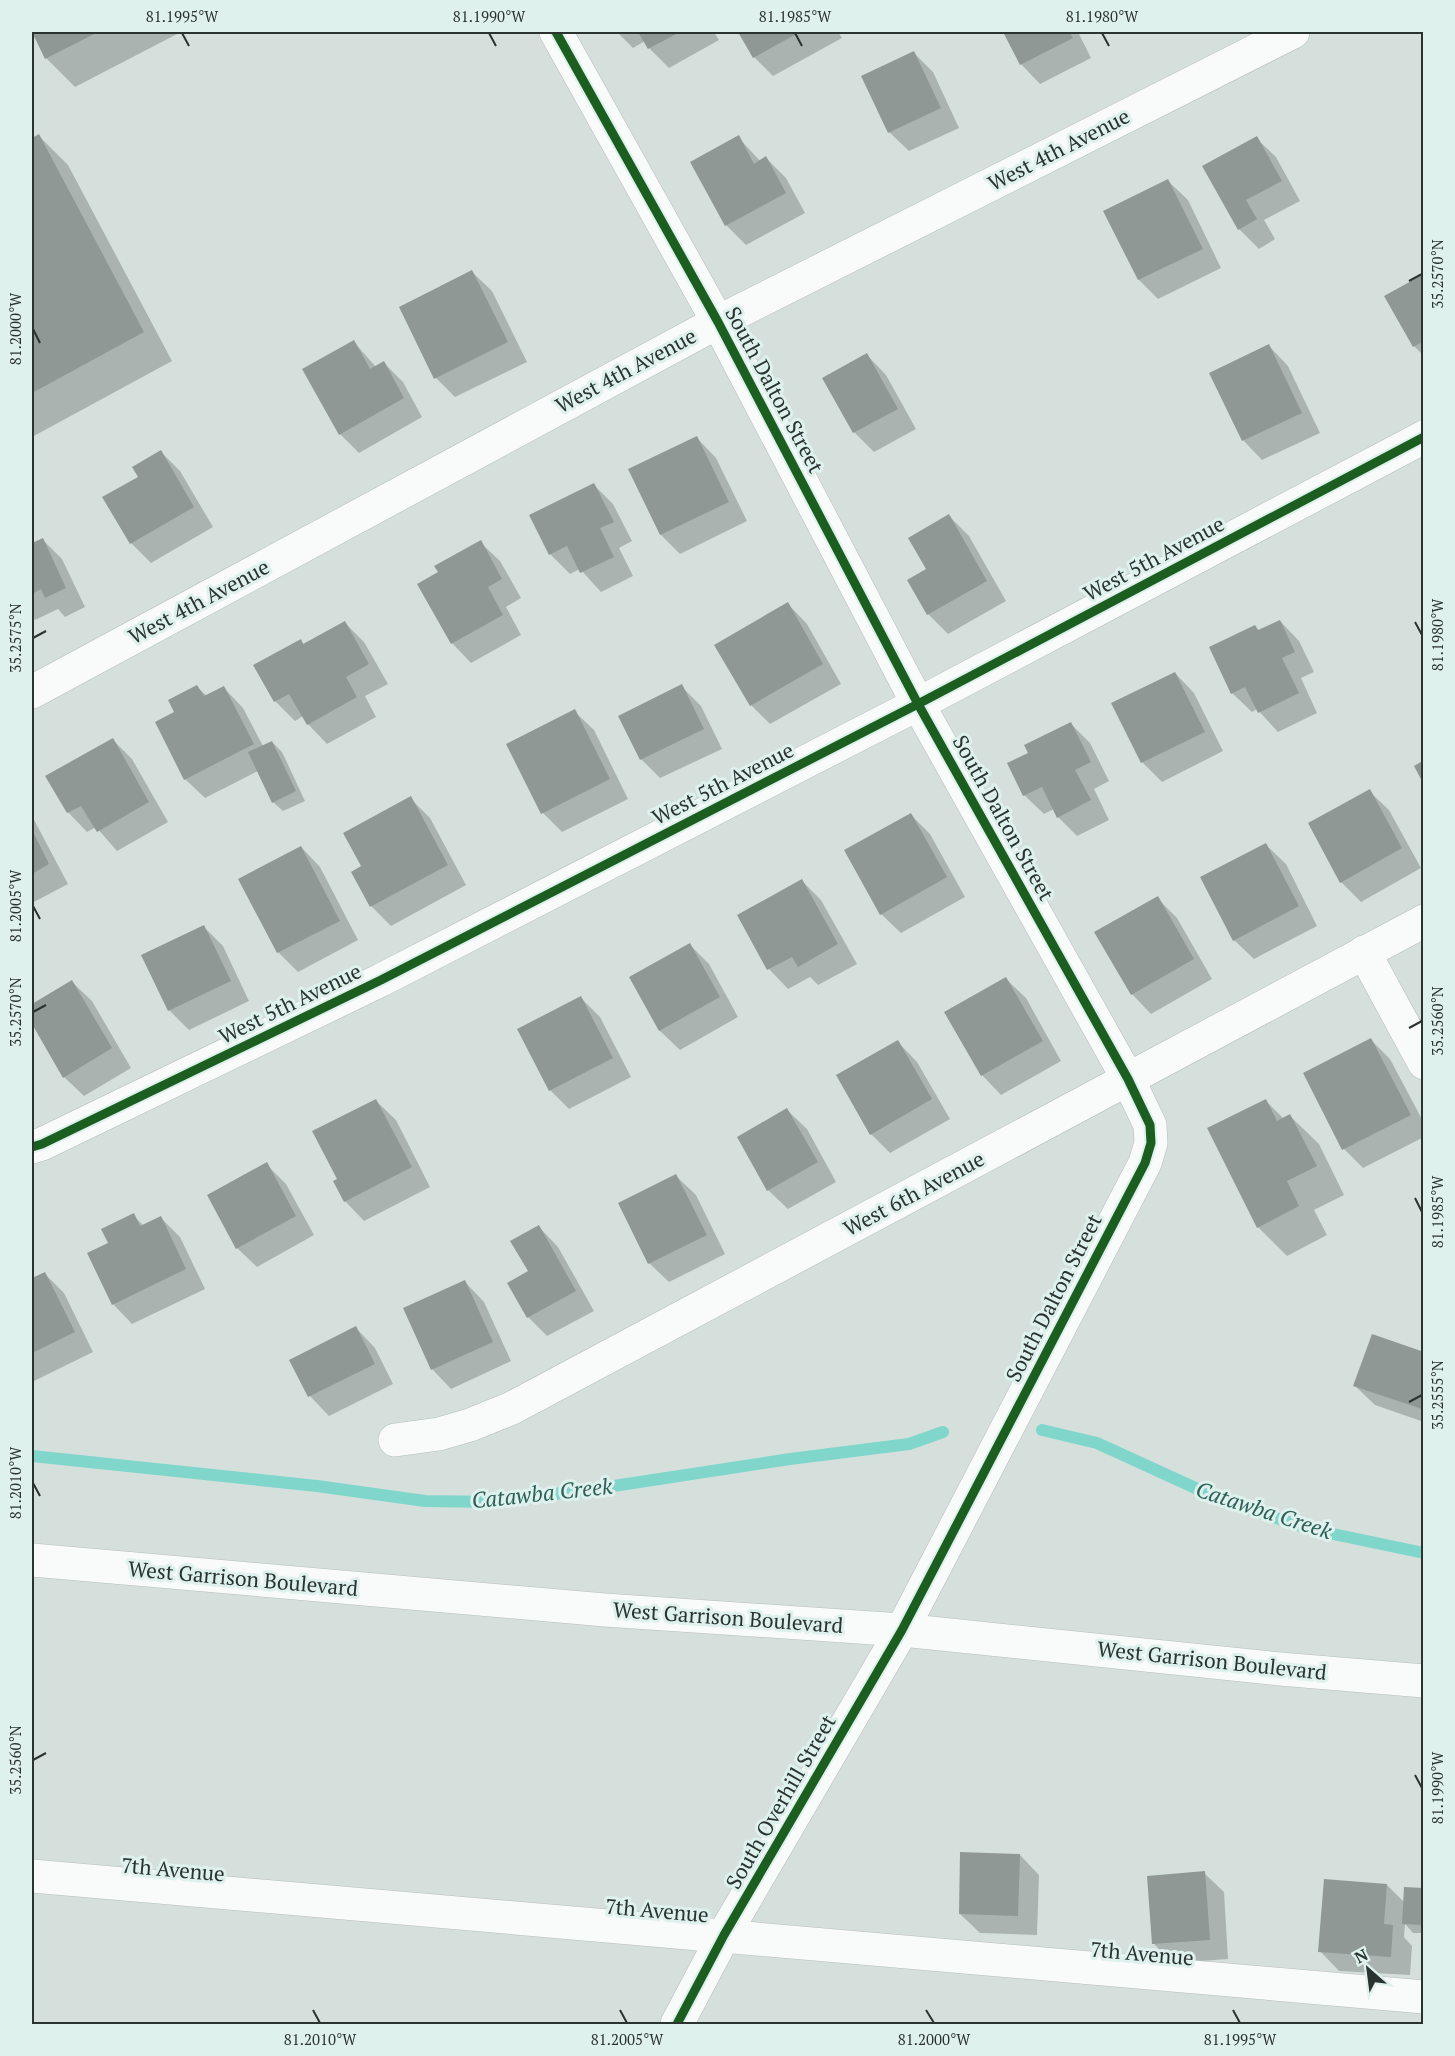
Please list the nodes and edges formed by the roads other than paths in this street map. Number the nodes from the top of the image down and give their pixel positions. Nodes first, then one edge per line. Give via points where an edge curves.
1 (556, 32) edge
2 (1293, 32) edge
3 (718, 322) junction
4 (1424, 437) edge
5 (32, 692) edge
6 (918, 704) junction
7 (1424, 921) edge
8 (1365, 952) junction
9 (1424, 1063) edge
10 (1128, 1079) junction
11 (32, 1147) edge
12 (395, 1440) dead end
13 (32, 1560) edge
14 (902, 1630) junction
15 (1424, 1681) edge
16 (32, 1876) edge
17 (724, 1935) junction
18 (1424, 1996) edge
19 (677, 2025) edge

1 - 3 street, South Dalton Street
2 - 3 street, West 4th Avenue
3 - 5 street, West 4th Avenue
3 - 6 street, South Dalton Street
4 - 6 street, West 5th Avenue
6 - 10 street, South Dalton Street
6 - 11 street, West 5th Avenue via 381,980
7 - 8 street, West 6th Avenue
8 - 9 street
8 - 10 street, West 6th Avenue
10 - 12 street, West 6th Avenue via 512,1408 439,1434
10 - 14 street, South Dalton Street via 1150,1125 1151,1143 1145,1163
13 - 14 street, West Garrison Boulevard via 605,1610
14 - 15 street, West Garrison Boulevard
14 - 17 street, South Overhill Street
16 - 17 street, 7th Avenue
17 - 18 street, 7th Avenue
17 - 19 street, South Overhill Street

